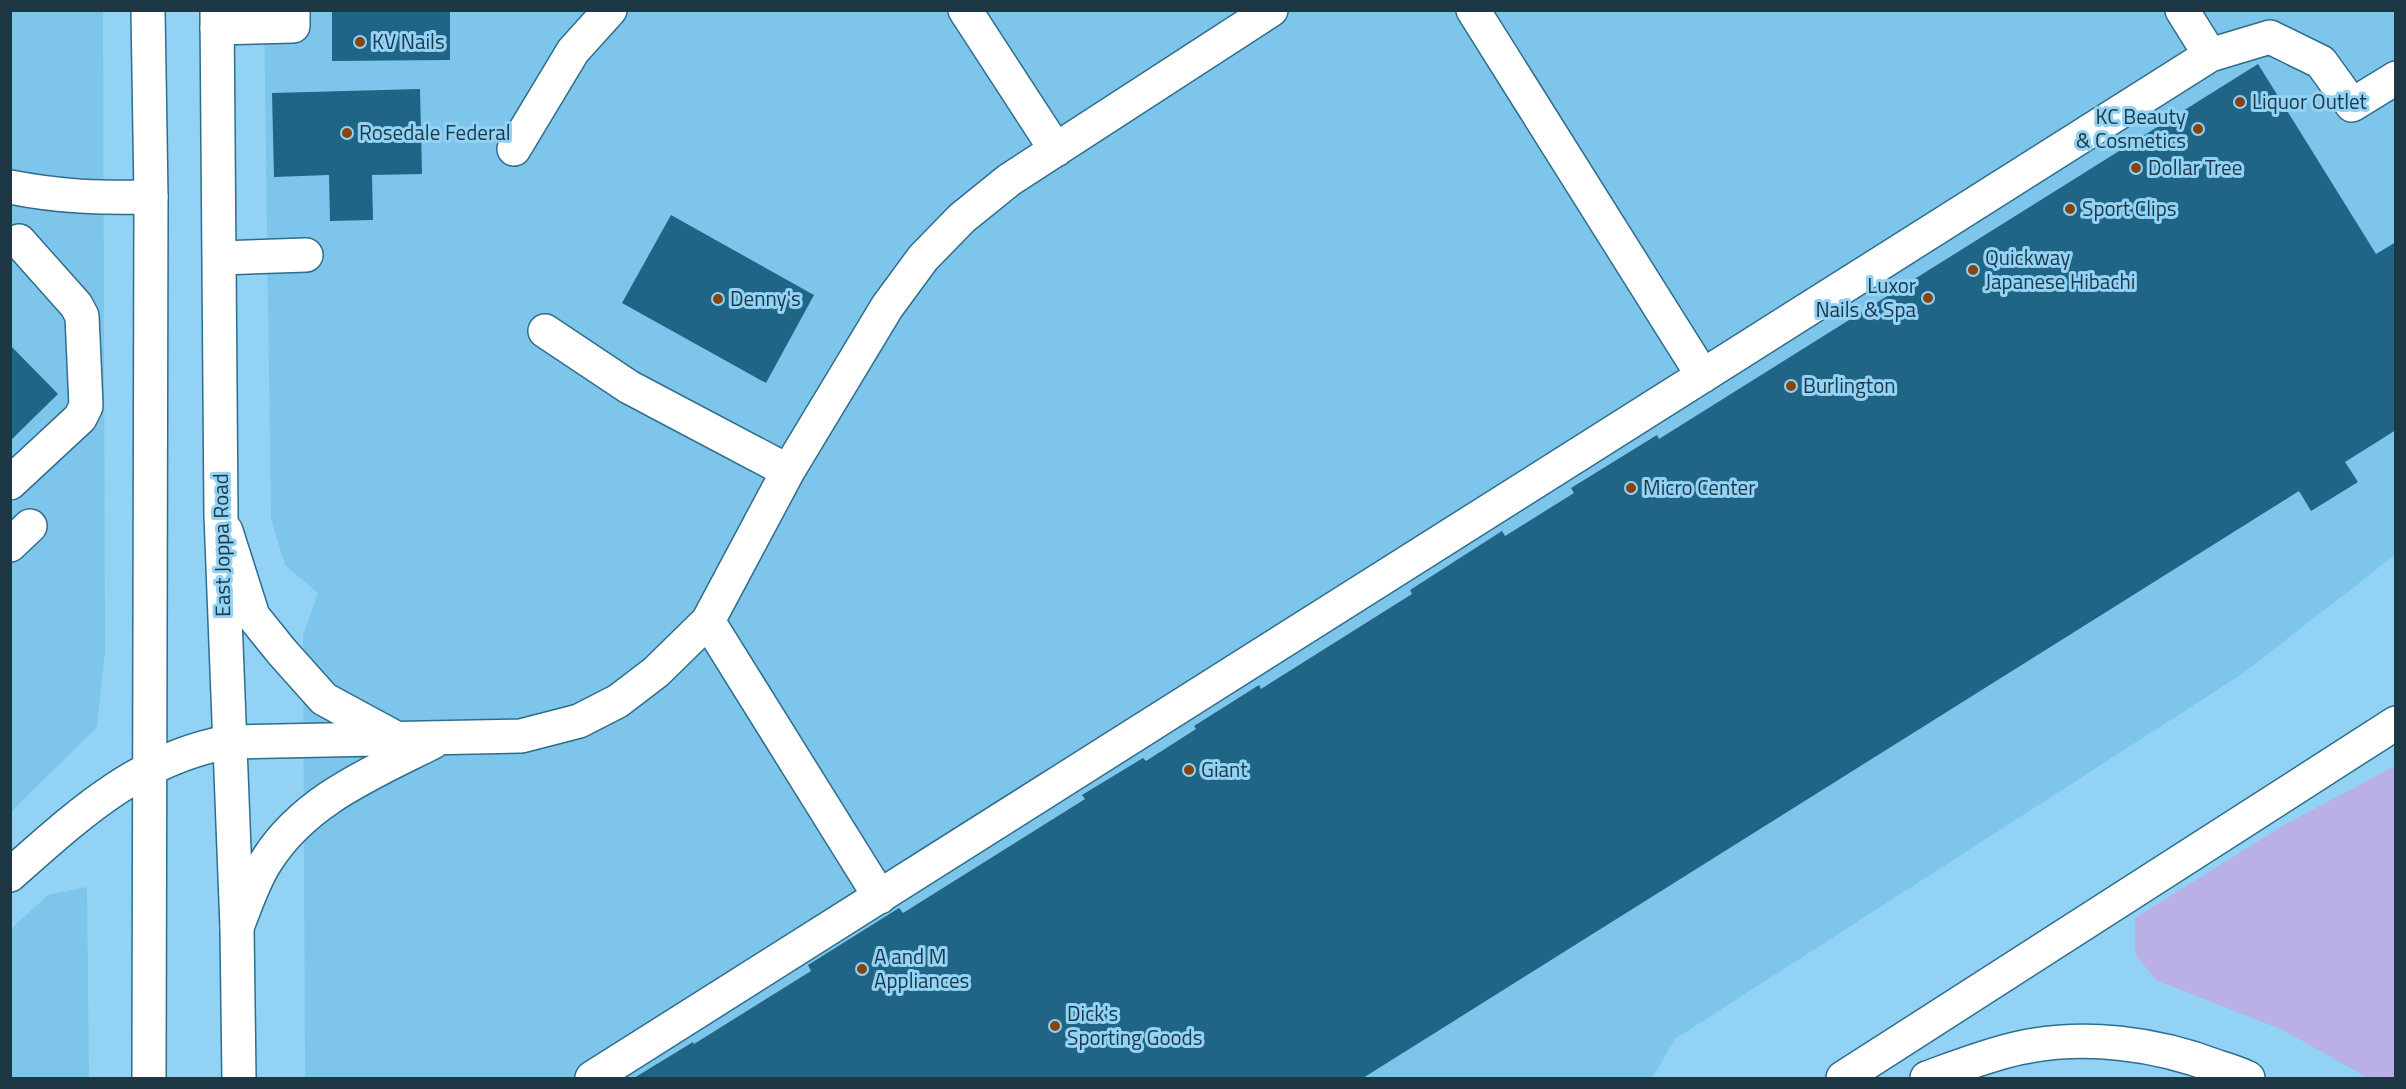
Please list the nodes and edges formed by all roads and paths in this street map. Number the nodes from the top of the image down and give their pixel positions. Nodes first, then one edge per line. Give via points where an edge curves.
1 (148, 10) edge
2 (293, 10) edge
3 (610, 10) edge
4 (965, 10) edge
5 (1271, 10) edge
6 (1473, 10) edge
7 (2182, 10) edge
8 (217, 19) edge
9 (2210, 55) junction
10 (2396, 78) edge
11 (514, 149) dead end
12 (1056, 150) junction
13 (10, 188) edge
14 (151, 197) junction
15 (19, 241) dead end
16 (306, 255) dead end
17 (220, 258) junction
18 (545, 330) dead end
19 (1702, 376) junction
20 (788, 471) junction
21 (10, 483) edge
22 (220, 515) junction
23 (708, 621) junction
24 (2396, 723) edge
25 (396, 738) junction
26 (440, 738) junction
27 (228, 742) junction
28 (148, 768) junction
29 (10, 875) edge
30 (880, 897) junction
31 (237, 927) junction
32 (149, 1078) edge
33 (239, 1078) edge
34 (592, 1078) edge
35 (1843, 1078) edge
36 (1927, 1078) edge
37 (2248, 1078) edge

1 - 14 main road
2 - 8 main road via 293,26
3 - 11 main road via 573,51
4 - 12 main road
5 - 12 main road
6 - 19 main road
7 - 9 main road
8 - 17 main road, East Joppa Road
9 - 10 main road via 2270,37 2321,62 2352,105
9 - 19 main road
12 - 20 main road via 1009,180 923,258 887,307
13 - 14 main road via 86,198
14 - 28 main road
15 - 21 main road via 82,316 86,406 80,418
16 - 17 main road
17 - 22 main road, East Joppa Road
18 - 20 main road via 629,387
19 - 30 main road
20 - 23 main road
22 - 25 main road via 253,616 324,699
22 - 27 main road, East Joppa Road
23 - 26 main road via 656,672 618,700 579,721 522,736
23 - 30 main road
24 - 35 main road
25 - 26 main road
25 - 27 main road
26 - 31 main road via 320,802 285,835 266,861
27 - 28 main road via 198,747
27 - 31 main road, East Joppa Road
28 - 29 main road via 80,813
28 - 32 main road
30 - 34 main road
31 - 33 main road, East Joppa Road
36 - 37 main road via 2020,1048 2076,1041 2130,1044 2187,1055

